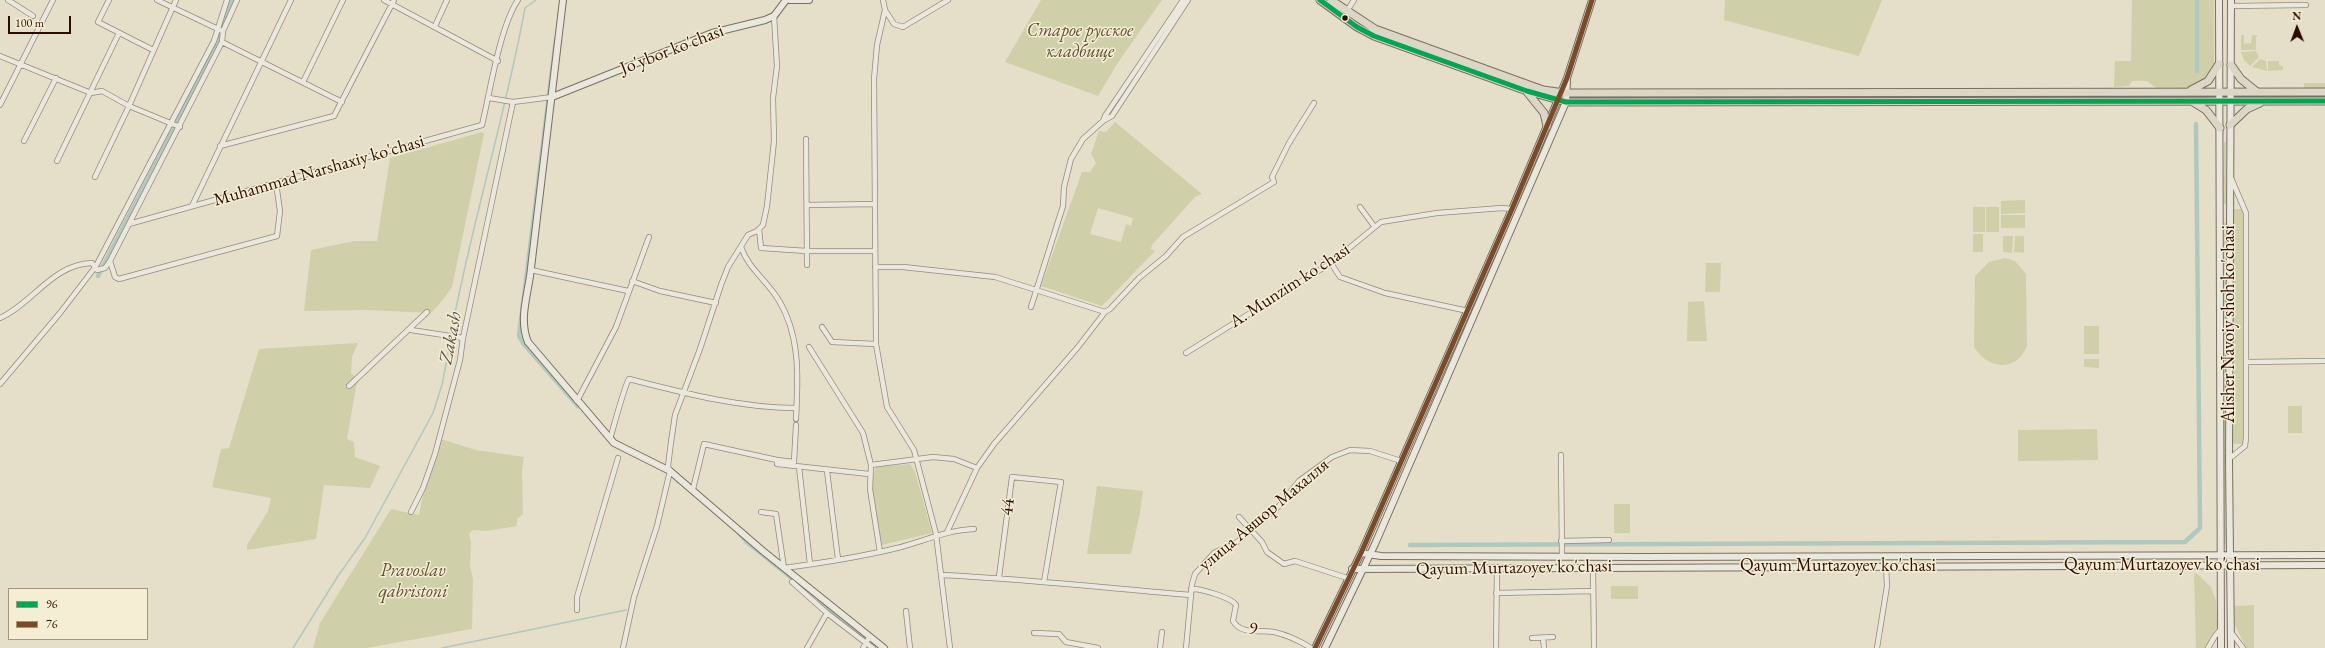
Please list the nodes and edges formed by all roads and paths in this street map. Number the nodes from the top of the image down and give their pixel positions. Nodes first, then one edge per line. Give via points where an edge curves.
1 (8, 0) edge
2 (53, 0) edge
3 (109, 0) edge
4 (157, 0) edge
5 (176, 0) edge
6 (227, 0) edge
7 (237, 0) edge
8 (292, 0) edge
9 (343, 0) edge
10 (384, 0) edge
11 (447, 0) edge
12 (518, 0) edge
13 (562, 0) edge
14 (786, 0) edge
15 (790, 0) edge
16 (809, 0) edge
17 (883, 0) edge
18 (948, 0) edge
19 (1183, 0) edge
20 (1188, 0) edge
21 (1320, 0) edge
22 (1331, 0) edge
23 (1354, 0) edge
24 (1592, 0) edge
25 (2219, 0) edge
26 (393, 2) edge
27 (2231, 3) edge
28 (2306, 5) dead end
29 (172, 8) junction
30 (885, 10) junction
31 (1347, 11) junction
32 (33, 16) dead end
33 (774, 16) junction
34 (435, 26) junction
35 (218, 28) junction
36 (223, 31) junction
37 (119, 33) junction
38 (222, 42) junction
39 (152, 50) junction
40 (0, 56) edge
41 (262, 61) junction
42 (498, 61) junction
43 (2219, 64) junction
44 (19, 65) junction
45 (2231, 65) junction
46 (56, 78) junction
47 (1567, 78) junction
48 (303, 82) junction
49 (2230, 91) junction
50 (1527, 92) junction
51 (1559, 92) junction
52 (2188, 92) junction
53 (2220, 92) junction
54 (2258, 92) junction
55 (2325, 92) edge
56 (91, 93) junction
57 (1568, 93) junction
58 (551, 97) junction
59 (491, 99) junction
60 (1556, 101) junction
61 (2191, 101) junction
62 (2325, 101) edge
63 (342, 102) junction
64 (513, 102) junction
65 (1566, 102) junction
66 (2220, 102) junction
67 (2230, 102) junction
68 (2263, 102) junction
69 (1314, 103) dead end
70 (0, 105) edge
71 (130, 106) junction
72 (1103, 121) junction
73 (172, 123) junction
74 (2230, 125) junction
75 (1547, 126) junction
76 (180, 127) junction
77 (2220, 128) junction
78 (806, 139) dead end
79 (24, 141) dead end
80 (220, 146) junction
81 (57, 161) dead end
82 (2230, 176) junction
83 (94, 177) dead end
84 (276, 183) junction
85 (807, 204) junction
86 (874, 204) junction
87 (192, 206) junction
88 (1360, 207) dead end
89 (1512, 209) junction
90 (129, 224) junction
91 (1374, 226) junction
92 (759, 229) junction
93 (649, 237) dead end
94 (741, 247) junction
95 (807, 251) junction
96 (875, 251) junction
97 (110, 261) junction
98 (1331, 263) junction
99 (807, 265) dead end
100 (96, 266) junction
101 (875, 267) junction
102 (531, 270) junction
103 (632, 281) junction
104 (1036, 289) junction
105 (628, 291) junction
106 (716, 303) junction
107 (1031, 307) dead end
108 (1468, 311) junction
109 (428, 312) dead end
110 (1105, 312) junction
111 (1465, 317) junction
112 (0, 318) edge
113 (1472, 324) junction
114 (822, 327) dead end
115 (411, 330) junction
116 (463, 338) junction
117 (876, 344) junction
118 (809, 347) dead end
119 (1186, 353) dead end
120 (2325, 361) edge
121 (2246, 362) junction
122 (0, 384) edge
123 (350, 386) dead end
124 (683, 393) junction
125 (577, 402) junction
126 (796, 408) junction
127 (796, 419) dead end
128 (796, 425) dead end
129 (610, 439) junction
130 (1561, 455) dead end
131 (618, 458) dead end
132 (916, 459) junction
133 (2229, 459) junction
134 (777, 460) junction
135 (1401, 461) junction
136 (871, 465) junction
137 (799, 467) junction
138 (977, 468) junction
139 (827, 471) junction
140 (670, 472) junction
141 (869, 474) junction
142 (693, 489) junction
143 (411, 512) dead end
144 (761, 512) dead end
145 (1239, 517) dead end
146 (974, 529) dead end
147 (1252, 530) junction
148 (947, 532) junction
149 (936, 534) junction
150 (1609, 540) dead end
151 (1562, 544) junction
152 (880, 552) junction
153 (1361, 553) junction
154 (1370, 554) junction
155 (2219, 554) junction
156 (2231, 554) junction
157 (2325, 555) edge
158 (1912, 556) junction
159 (1927, 556) junction
160 (1562, 557) junction
161 (1600, 557) junction
162 (838, 559) junction
163 (810, 564) junction
164 (2220, 565) junction
165 (2231, 565) junction
166 (2325, 565) edge
167 (1600, 566) junction
168 (1886, 566) junction
169 (1912, 566) junction
170 (1927, 566) junction
171 (1497, 567) junction
172 (1593, 567) junction
173 (784, 568) junction
174 (1352, 569) junction
175 (1362, 569) junction
176 (942, 575) junction
177 (999, 577) junction
178 (1347, 578) junction
179 (792, 582) dead end
180 (1044, 582) junction
181 (1191, 589) junction
182 (1594, 591) junction
183 (1496, 593) junction
184 (1191, 595) junction
185 (577, 610) dead end
186 (906, 611) dead end
187 (827, 613) junction
188 (2221, 629) junction
189 (1162, 632) dead end
190 (2231, 632) junction
191 (1034, 633) dead end
192 (1553, 637) dead end
193 (1532, 638) dead end
194 (1543, 638) junction
195 (868, 640) junction
196 (1187, 646) edge
197 (623, 648) edge
198 (807, 648) edge
199 (863, 648) edge
200 (873, 648) edge
201 (884, 648) edge
202 (910, 648) edge
203 (950, 648) edge
204 (1098, 648) edge
205 (1160, 648) edge
206 (1311, 648) edge
207 (1315, 648) edge
208 (1324, 648) edge
209 (1496, 648) edge
210 (1544, 648) edge
211 (1594, 648) edge
212 (1877, 648) edge
213 (2208, 648) edge
214 (2221, 648) edge
215 (2231, 648) edge
216 (2243, 648) edge

1 - 32 street
2 - 44 street
3 - 37 street via 98,22
4 - 29 street
5 - 29 street
6 - 35 street
7 - 36 street
8 - 41 street
9 - 48 street
10 - 26 street
11 - 34 street
12 - 42 street via 506,25
13 - 58 street
14 - 33 street
15 - 16 street
17 - 30 street
18 - 30 street via 903,26 894,24
19 - 72 street
20 - 72 street via 1112,116
21 - 50 main road via 1374,36
22 - 31 main road
23 - 31 street
24 - 47 street
25 - 43 street, Alisher Navoiy shoh ko'chasi
26 - 34 street
26 - 63 street
27 - 28 street
27 - 45 street, Alisher Navoiy shoh ko'chasi
29 - 35 street
29 - 39 street
30 - 86 street via 878,40 874,79
31 - 51 main road via 1375,29 1507,78 1547,91
33 - 58 street, Jo'ybor ko'chasi via 712,33
33 - 92 street via 777,66 773,98 774,141 767,206
34 - 42 street
35 - 36 street
35 - 73 street via 214,41
36 - 38 street
37 - 39 street
37 - 56 street
38 - 41 street
38 - 76 street
39 - 71 street
40 - 44 street
41 - 48 street
41 - 80 street
42 - 59 street
43 - 52 main road via 2208,81
43 - 53 street, Alisher Navoiy shoh ko'chasi
44 - 46 street
44 - 70 street
45 - 49 street, Alisher Navoiy shoh ko'chasi
45 - 54 main road via 2239,77
46 - 56 street
46 - 79 street
47 - 51 street
47 - 57 street
48 - 63 street
49 - 53 main road
49 - 54 main road
49 - 67 street, Alisher Navoiy shoh ko'chasi
50 - 60 main road
50 - 75 main road via 1544,113
51 - 57 main road
51 - 60 street
52 - 53 main road
52 - 57 main road
53 - 66 street, Alisher Navoiy shoh ko'chasi
54 - 55 main road
56 - 71 street via 102,91
56 - 81 street
57 - 65 street
58 - 64 street
58 - 102 street
59 - 64 street
59 - 84 street, Muhammad Narshaxiy ko'chasi via 482,125
60 - 65 main road
60 - 75 street
61 - 65 main road
61 - 66 main road
61 - 77 main road via 2206,110
62 - 68 main road
63 - 80 street via 334,116
64 - 116 street
65 - 113 street
66 - 67 main road
66 - 77 street, Alisher Navoiy shoh ko'chasi
67 - 68 main road
67 - 74 street, Alisher Navoiy shoh ko'chasi
68 - 74 main road via 2247,109
69 - 110 street via 1289,143 1272,177 1274,182 1183,236 1166,256 1139,278
71 - 73 street
71 - 83 street
72 - 104 street via 1083,139 1071,159 1064,187 1063,206
73 - 76 street
73 - 100 street
74 - 82 street, Alisher Navoiy shoh ko'chasi
75 - 89 street
76 - 90 street
77 - 155 street, Alisher Navoiy shoh ko'chasi
78 - 85 street
80 - 87 street
82 - 121 street via 2246,213
82 - 133 street, Alisher Navoiy shoh ko'chasi
84 - 87 street, Muhammad Narshaxiy ko'chasi
84 - 97 street via 280,211 277,236 119,279 115,277
85 - 86 street
85 - 95 street
86 - 96 street
87 - 90 street, Muhammad Narshaxiy ko'chasi
88 - 91 street
89 - 91 street, A. Munzim ko'chasi via 1437,213 1381,222
89 - 108 street
90 - 97 street
91 - 98 street, A. Munzim ko'chasi
92 - 94 street via 748,235
92 - 95 street via 761,248
93 - 103 street
94 - 106 street via 728,267
94 - 126 street via 744,257 778,300 791,327 797,350
95 - 96 street
95 - 99 street
96 - 101 street
97 - 100 street via 101,270 97,270
98 - 108 street via 1340,278 1385,293
98 - 119 street, A. Munzim ko'chasi
100 - 112 street via 86,263 56,275 11,313
100 - 122 street
101 - 104 street via 902,267 995,277
101 - 117 street
102 - 105 street
102 - 125 street via 523,331 528,342
103 - 105 street
103 - 106 street via 660,291
104 - 107 street
104 - 110 street
105 - 125 street via 616,327
106 - 124 street
108 - 111 street
109 - 115 street
110 - 138 street via 994,444
111 - 113 street
111 - 135 street
113 - 154 street
114 - 117 street via 832,342
115 - 116 street
115 - 123 street
116 - 143 street via 460,360 435,454
117 - 132 street via 887,407 914,450
118 - 136 street via 863,433
120 - 121 street
121 - 133 street via 2245,446
124 - 126 street via 748,405
124 - 129 street via 629,379
124 - 140 street via 675,415 668,466
125 - 129 street
126 - 127 street
128 - 134 street via 794,462
129 - 140 street
130 - 151 street
131 - 185 street via 577,597
132 - 136 street
132 - 138 street via 954,459
132 - 149 street
133 - 156 street, Alisher Navoiy shoh ko'chasi
134 - 137 street via 777,464
134 - 142 street via 704,444
135 - 147 street, улица Авшор Махалля via 1370,451 1350,450 1342,453 1299,481 1279,506
135 - 153 street
136 - 141 street
137 - 139 street
137 - 163 street
138 - 148 street
139 - 141 street
139 - 162 street
140 - 142 street
140 - 197 street via 657,526 634,597
141 - 152 street
142 - 173 street
144 - 173 street via 776,514
145 - 147 street
146 - 148 street
147 - 178 street via 1267,552 1284,564 1295,561
147 - 181 street, улица Авшор Махалля via 1237,542 1214,553 1195,574
148 - 149 street
149 - 152 street via 928,540
149 - 176 street
150 - 151 street
151 - 160 street
152 - 162 street
153 - 154 street, Qayum Murtazoyev ko'chasi
153 - 174 street
154 - 160 street, Qayum Murtazoyev ko'chasi
154 - 175 street
155 - 156 street, Qayum Murtazoyev ko'chasi
155 - 159 street, Qayum Murtazoyev ko'chasi
155 - 164 street, Alisher Navoiy shoh ko'chasi
156 - 157 street, Qayum Murtazoyev ko'chasi
156 - 165 street, Alisher Navoiy shoh ko'chasi
158 - 159 street, Qayum Murtazoyev ko'chasi
158 - 161 street, Qayum Murtazoyev ko'chasi
158 - 169 street
159 - 170 street
160 - 161 street, Qayum Murtazoyev ko'chasi
161 - 167 street
162 - 163 street
163 - 173 street
164 - 165 street, Qayum Murtazoyev ko'chasi
164 - 170 street, Qayum Murtazoyev ko'chasi
164 - 188 street, Alisher Navoiy shoh ko'chasi
165 - 166 street, Qayum Murtazoyev ko'chasi
165 - 190 street, Alisher Navoiy shoh ko'chasi
167 - 168 street, Qayum Murtazoyev ko'chasi
167 - 172 street, Qayum Murtazoyev ko'chasi
168 - 169 street, Qayum Murtazoyev ko'chasi
168 - 212 street via 1886,586
169 - 170 street, Qayum Murtazoyev ko'chasi
171 - 172 street, Qayum Murtazoyev ko'chasi
171 - 175 street, Qayum Murtazoyev ko'chasi
171 - 183 street
172 - 182 street
173 - 195 street
174 - 175 street, Qayum Murtazoyev ko'chasi
174 - 178 street
175 - 208 street
176 - 177 street
176 - 203 street
177 - 180 street
177 - 180 street, 44 via 1012,477 1061,482
178 - 207 street
179 - 187 street
180 - 184 street
181 - 184 street, улица Авшор Махалля
181 - 206 street, 9 via 1212,593 1233,602 1236,605 1233,621 1242,628 1278,633
182 - 183 street
182 - 211 street
183 - 209 street
184 - 196 street, улица Авшор Махалля
186 - 202 street
187 - 195 street
187 - 198 street
188 - 213 street
188 - 214 street, Alisher Navoiy shoh ko'chasi
189 - 205 street
190 - 215 street, Alisher Navoiy shoh ko'chasi
190 - 216 street
191 - 204 street via 1059,634 1066,642
192 - 194 street
193 - 194 street
194 - 210 street
195 - 199 street
195 - 200 street
195 - 201 street

